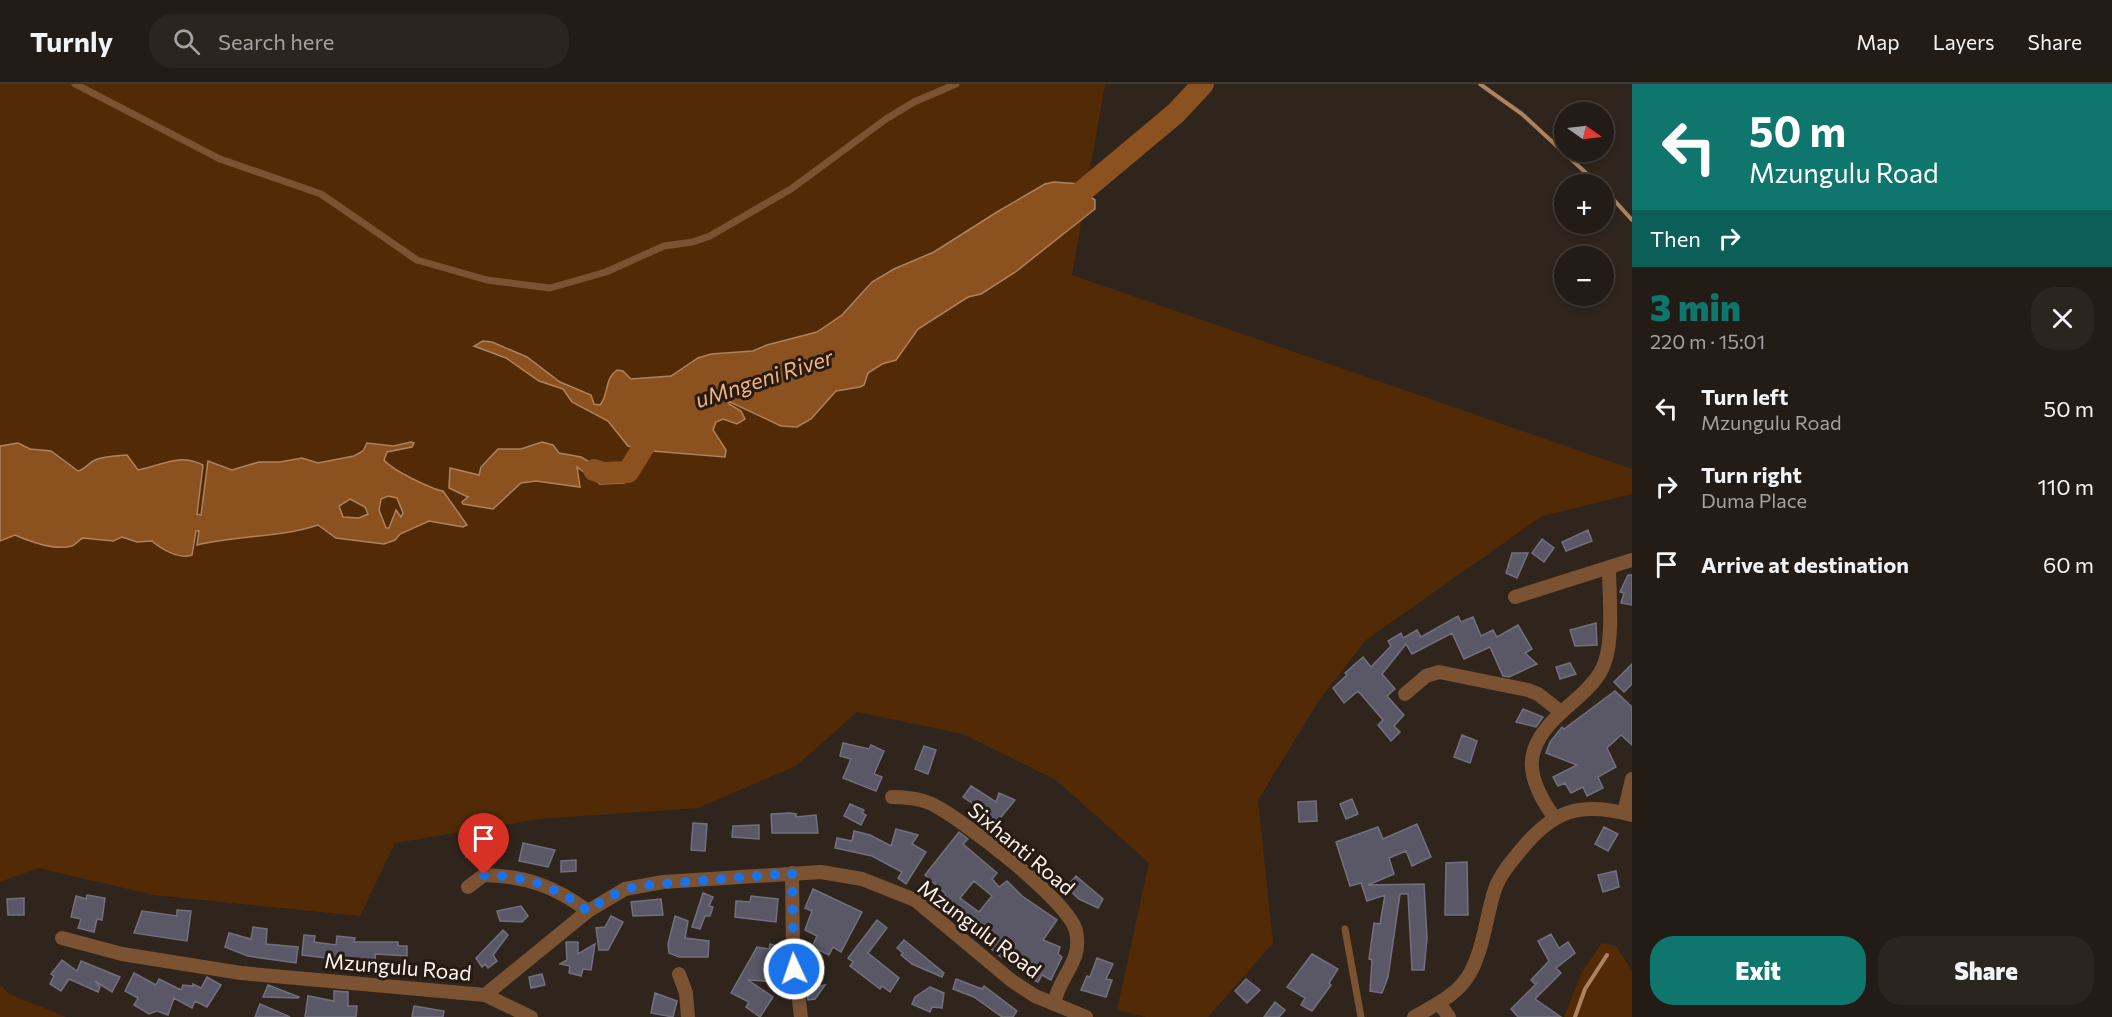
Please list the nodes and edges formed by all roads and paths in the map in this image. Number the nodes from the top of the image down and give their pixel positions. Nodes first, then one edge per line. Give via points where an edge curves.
1 (75, 84) edge
2 (956, 84) edge
3 (1632, 560) edge
4 (1609, 567) junction
5 (1515, 597) dead end
6 (1405, 694) dead end
7 (1561, 712) junction
8 (1632, 779) edge
9 (892, 797) dead end
10 (1628, 814) edge
11 (1554, 817) junction
12 (792, 873) junction
13 (468, 887) dead end
14 (588, 911) junction
15 (1345, 929) dead end
16 (62, 938) dead end
17 (680, 974) dead end
18 (485, 995) junction
19 (1439, 1003) junction
20 (1054, 1004) junction
21 (531, 1017) edge
22 (688, 1017) edge
23 (801, 1017) edge
24 (1086, 1017) edge
25 (1361, 1017) edge
26 (1413, 1017) edge
27 (1449, 1017) edge

1 - 2 lane via 220,159 321,194 417,260 487,280 550,288 606,272 664,246 710,236 791,189 886,118
3 - 4 street
4 - 5 street
4 - 7 street via 1605,661 1592,684
6 - 7 street via 1426,676 1447,673 1528,690
7 - 11 street via 1540,736 1531,757 1537,792
8 - 10 street
9 - 20 street, Sixhanti Road via 922,800 953,816 1064,908 1076,929 1078,953
10 - 11 street via 1585,808
11 - 19 street via 1534,834 1499,879 1470,973 1454,993
12 - 14 street, Mzungulu Road via 636,886 608,897
12 - 20 street, Mzungulu Road via 820,872 862,879 915,900 1012,981
12 - 23 street via 793,950
13 - 14 street via 484,875 526,879 544,884
14 - 18 street, Mzungulu Road
15 - 25 lane
16 - 18 street, Mzungulu Road via 122,954 241,973
17 - 22 street
18 - 21 street
19 - 26 street
19 - 27 street
20 - 24 street, Mzungulu Road

